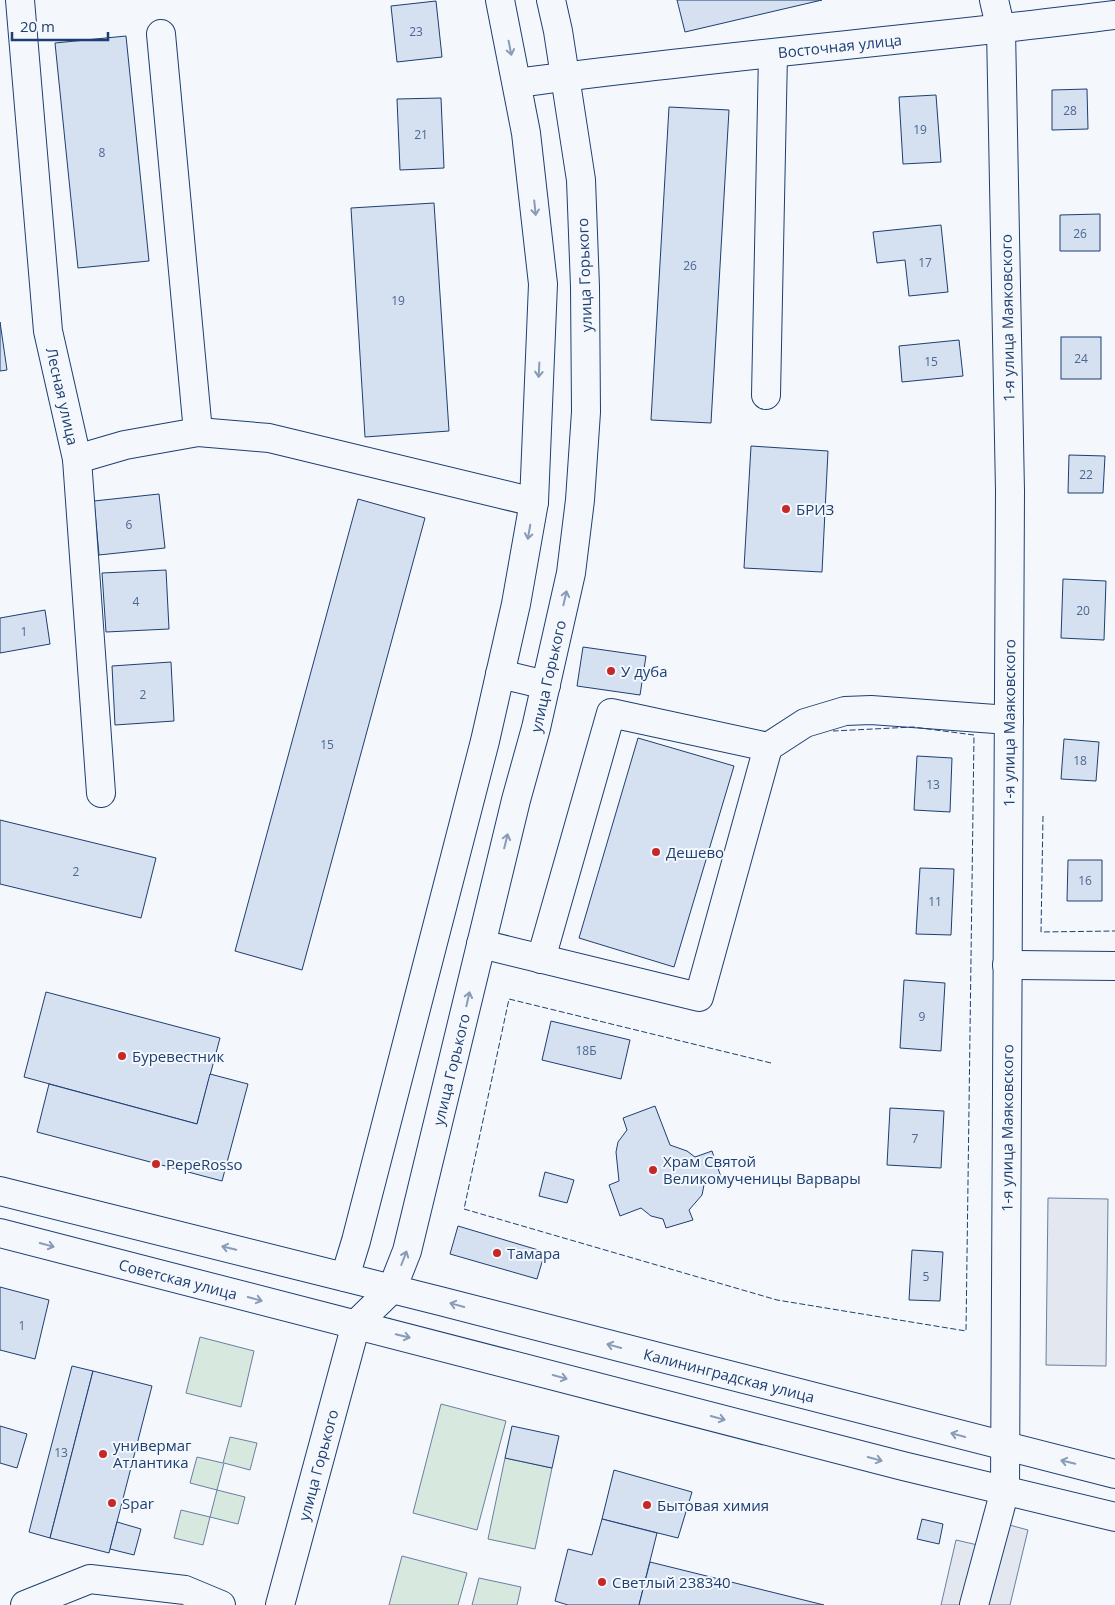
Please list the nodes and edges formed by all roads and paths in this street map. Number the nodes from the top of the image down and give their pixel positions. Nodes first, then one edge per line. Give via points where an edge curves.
1 (20, 0) edge
2 (500, 0) edge
3 (551, 0) edge
4 (994, 0) edge
5 (1115, 15) edge
6 (1001, 30) junction
7 (161, 34) dead end
8 (773, 54) junction
9 (565, 77) junction
10 (517, 84) junction
11 (766, 395) dead end
12 (198, 432) junction
13 (77, 459) junction
14 (534, 502) junction
15 (500, 674) junction
16 (546, 685) junction
17 (1009, 720) junction
18 (768, 747) junction
19 (101, 792) dead end
20 (481, 944) junction
21 (541, 959) junction
22 (1008, 965) junction
23 (1115, 966) edge
24 (0, 1191) edge
25 (0, 1232) edge
26 (345, 1277) junction
27 (392, 1289) junction
28 (356, 1324) junction
29 (1005, 1448) junction
30 (1115, 1474) edge
31 (1005, 1490) junction
32 (1115, 1517) edge
33 (25, 1605) edge
34 (222, 1605) edge
35 (280, 1605) edge
36 (974, 1605) edge

1 - 13 street, Лесная улица via 48,331
2 -> 10 street, улица Горького
3 - 9 street, улица Горького
4 - 6 street, 1-я улица Маяковского
5 - 6 street, Восточная улица
6 - 8 street, Восточная улица
6 - 17 street, 1-я улица Маяковского via 1010,491
7 - 12 street
8 - 9 street, Восточная улица
8 - 11 street
9 - 10 street, Восточная улица
16 -> 9 street, улица Горького via 571,573 586,412 580,180
10 -> 14 street, улица Горького via 526,133 543,284
12 - 13 street via 124,445
12 - 14 street via 269,438
13 - 19 street, Лесная улица
14 -> 15 street, улица Горького
15 - 16 street
15 - 26 street, улица Горького via 439,924
20 -> 16 street, улица Горького
17 - 18 street via 846,711 805,724
17 - 22 street, 1-я улица Маяковского
18 - 21 street via 611,713
18 - 21 street via 699,997
20 - 21 street
27 -> 20 street, улица Горького via 407,1252
22 - 23 street
22 - 29 street, 1-я улица Маяковского
26 -> 24 street
25 -> 28 street, Советская улица
26 - 27 street, Калининградская улица
26 - 28 street, улица Горького
27 - 28 street, улица Горького
29 -> 27 street, Калининградская улица
28 -> 31 street
28 - 35 street, улица Горького
30 -> 29 street, Калининградская улица
29 - 31 street, 1-я улица Маяковского
31 - 32 street
31 - 36 street, 1-я улица Маяковского
33 - 34 street via 90,1579 185,1590

